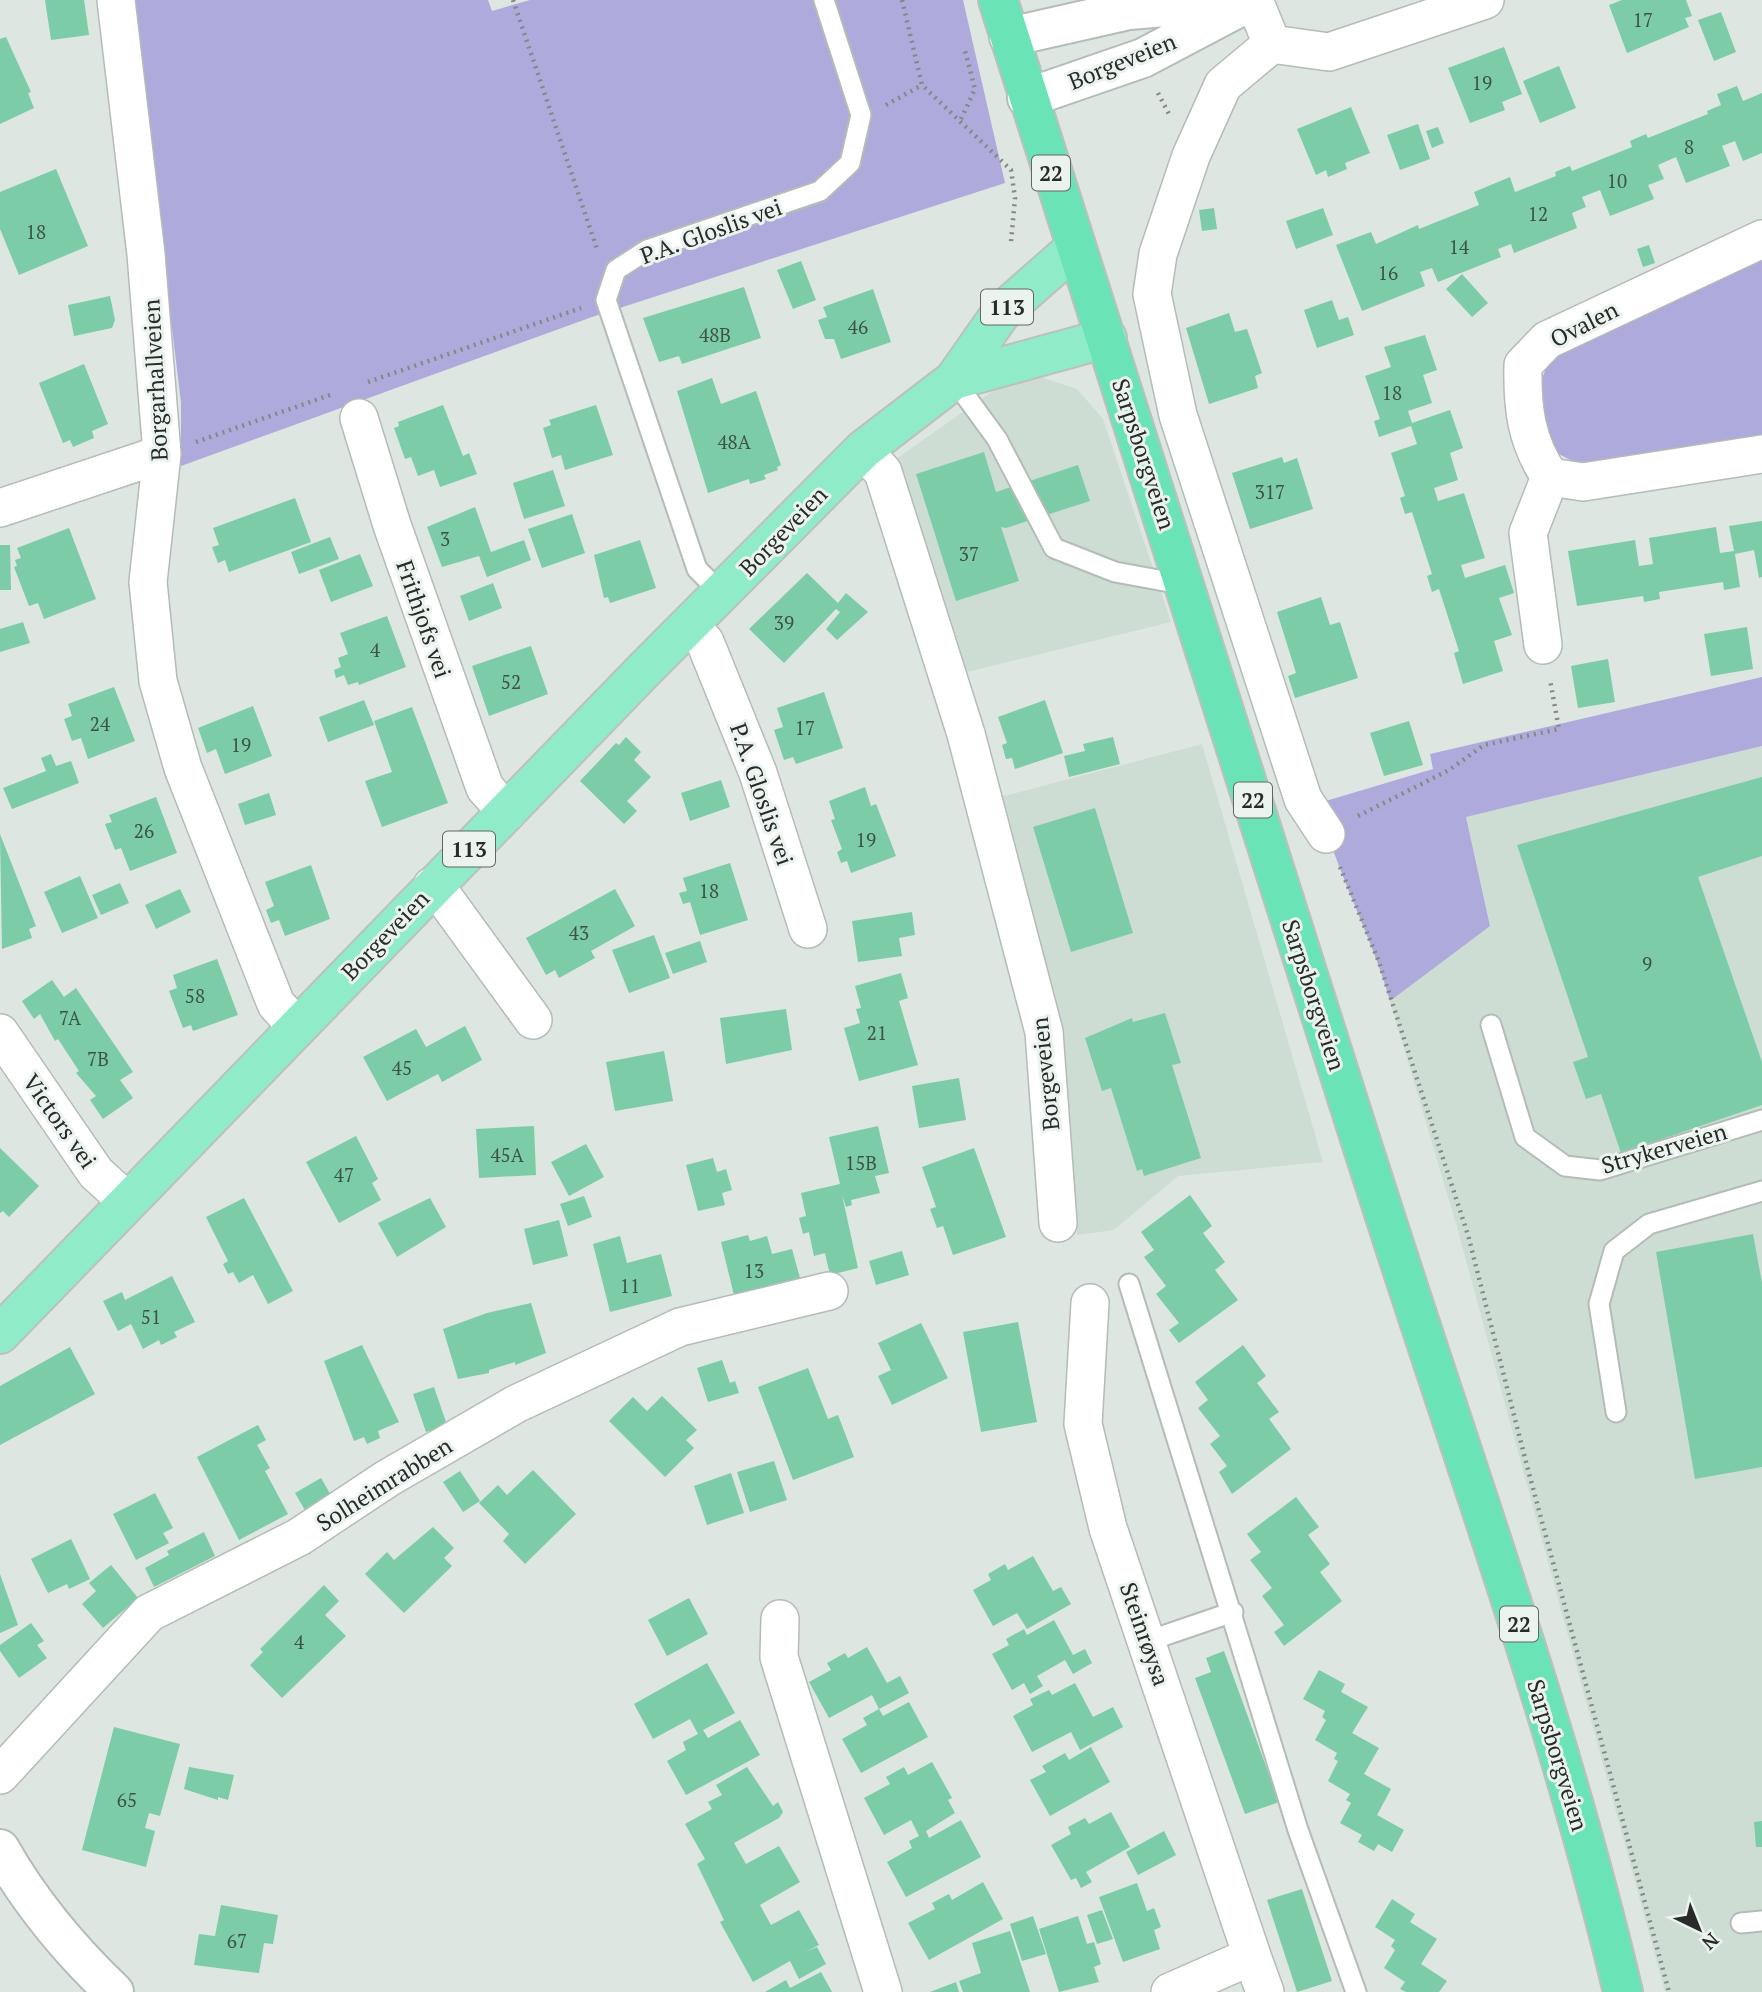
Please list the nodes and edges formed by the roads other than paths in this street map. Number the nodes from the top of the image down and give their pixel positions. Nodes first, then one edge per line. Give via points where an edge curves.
1 (116, 0) edge
2 (824, 0) edge
3 (998, 0) edge
4 (1247, 0) edge
5 (1253, 0) edge
6 (1485, 0) edge
7 (1009, 37) junction
8 (1272, 44) junction
9 (1027, 98) junction
10 (1762, 239) edge
11 (1076, 247) junction
12 (1107, 338) junction
13 (954, 380) junction
14 (349, 405) road end
15 (863, 450) junction
16 (162, 454) junction
17 (1762, 454) edge
18 (1550, 477) junction
19 (0, 508) edge
20 (1186, 585) junction
21 (722, 594) junction
22 (690, 626) junction
23 (1544, 645) road end
24 (507, 812) junction
25 (1326, 834) road end
26 (432, 886) junction
27 (808, 929) dead end
28 (534, 1020) dead end
29 (1491, 1025) dead end
30 (296, 1026) junction
31 (0, 1032) edge
32 (1762, 1120) edge
33 (1762, 1191) edge
34 (128, 1202) junction
35 (1058, 1223) dead end
36 (1129, 1284) dead end
37 (829, 1291) dead end
38 (1090, 1303) dead end
39 (0, 1334) edge
40 (1616, 1412) dead end
41 (1233, 1612) junction
42 (780, 1619) dead end
43 (1148, 1641) junction
44 (0, 1775) edge
45 (0, 1849) edge
46 (1762, 1921) edge
47 (1741, 1923) dead end
48 (1252, 1956) junction
49 (114, 1992) edge
50 (883, 1992) edge
51 (1170, 1992) edge
52 (1265, 1992) edge
53 (1356, 1992) edge
54 (1623, 1992) edge

1 - 16 street, Borgarhallveien via 146,254
2 - 21 lane, P.A. Gloslis vei via 860,116 850,163 820,191 648,250 616,270 606,300 696,569
3 - 7 highway, Sarpsborgveien / 22
4 - 7 main road, Borgeveien via 1129,10
5 - 8 street
5 - 9 main road, Borgeveien via 1143,58
6 - 8 street via 1329,52
7 - 9 highway, Sarpsborgveien / 22
8 - 25 street via 1223,85 1187,168 1158,254 1152,294 1178,415 1206,507 1303,799
9 - 11 highway, Sarpsborgveien / 22
10 - 18 street, Ovalen via 1547,340 1523,365 1522,398 1533,451
11 - 12 highway, Sarpsborgveien / 22
11 - 13 main road, Borgeveien / 113 via 1001,313
12 - 13 main road, Borgeveien / 113
12 - 20 highway, Sarpsborgveien / 22
13 - 15 main road, Borgeveien / 113
13 - 20 lane via 997,439 1054,548 1115,572
14 - 24 street, Frithjofs vei via 485,788
15 - 21 main road, Borgeveien / 113
15 - 35 street, Borgeveien via 883,472 966,734 1044,1032
16 - 19 street
16 - 30 street, Borgarhallveien via 148,582 158,681 183,768 275,1004
17 - 18 street via 1583,482
18 - 23 street via 1528,533
20 - 54 highway, Sarpsborgveien / 22 via 1366,1158 1518,1620 1581,1828
21 - 22 main road, Borgeveien / 113
22 - 24 main road, Borgeveien / 113
22 - 27 street, P.A. Gloslis vei via 705,642 758,773
24 - 26 main road, Borgeveien / 113
26 - 28 street
26 - 30 main road, Borgeveien / 113
29 - 32 lane, Strykerveien via 1525,1137 1565,1166 1601,1170
30 - 34 main road, Borgeveien / 113
31 - 34 street, Victors vei via 96,1173
33 - 40 lane via 1649,1224 1614,1251 1598,1304
34 - 39 main road, Borgeveien / 113
36 - 41 lane
37 - 44 street, Solheimrabben via 680,1327 516,1404 388,1478 299,1537 149,1613
38 - 43 street, Steinrøysa via 1083,1424 1108,1528
41 - 43 lane
41 - 53 lane via 1298,1830
42 - 50 street via 779,1657
43 - 48 street, Steinrøysa
45 - 49 main road via 61,1936
46 - 47 lane
48 - 51 street
48 - 52 street, Steinrøysa

